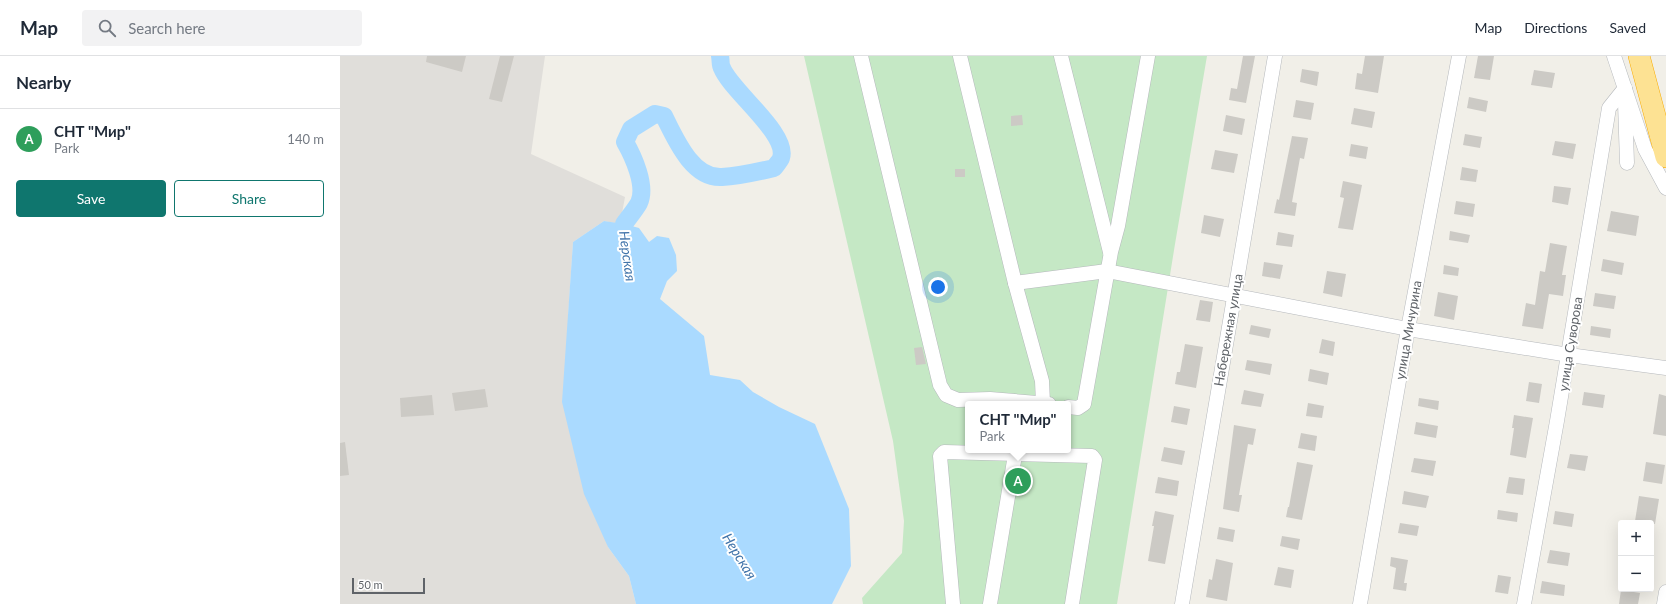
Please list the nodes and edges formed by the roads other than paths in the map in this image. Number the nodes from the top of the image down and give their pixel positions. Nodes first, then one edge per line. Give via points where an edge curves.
1 (861, 56) edge
2 (960, 56) edge
3 (1061, 56) edge
4 (1148, 56) edge
5 (1275, 56) edge
6 (1460, 56) edge
7 (1614, 56) edge
8 (1639, 56) edge
9 (1625, 88) junction
10 (1666, 157) edge
11 (1627, 163) dead end
12 (1666, 188) edge
13 (1110, 252) junction
14 (1107, 271) junction
15 (1015, 283) junction
16 (1234, 296) junction
17 (1408, 329) junction
18 (1568, 355) junction
19 (1666, 368) edge
20 (1012, 401) edge
21 (1045, 401) edge
22 (1071, 407) edge
23 (965, 453) edge
24 (980, 453) edge
25 (1015, 454) junction
26 (1666, 592) edge
27 (953, 604) edge
28 (990, 604) edge
29 (1072, 604) edge
30 (1182, 604) edge
31 (1360, 604) edge
32 (1524, 604) edge
33 (1664, 604) edge

1 - 20 street via 940,384 946,396 958,400
2 - 15 street
3 - 13 street
4 - 13 street via 1118,226
5 - 16 street, Набережная улица
6 - 17 street, улица Мичурина
7 - 9 street
8 - 10 highway
9 - 11 street
9 - 12 street via 1645,149
9 - 18 street, улица Суворова via 1609,108
13 - 14 street
14 - 15 street
14 - 16 street
14 - 22 street via 1084,404 1078,408
15 - 21 street
16 - 17 street
16 - 30 street, Набережная улица
17 - 18 street
17 - 31 street, улица Мичурина
18 - 19 street
18 - 32 street, улица Суворова
23 - 27 street via 944,452 940,456
24 - 25 street
25 - 28 street
25 - 29 street via 1092,456 1096,460
26 - 33 street

